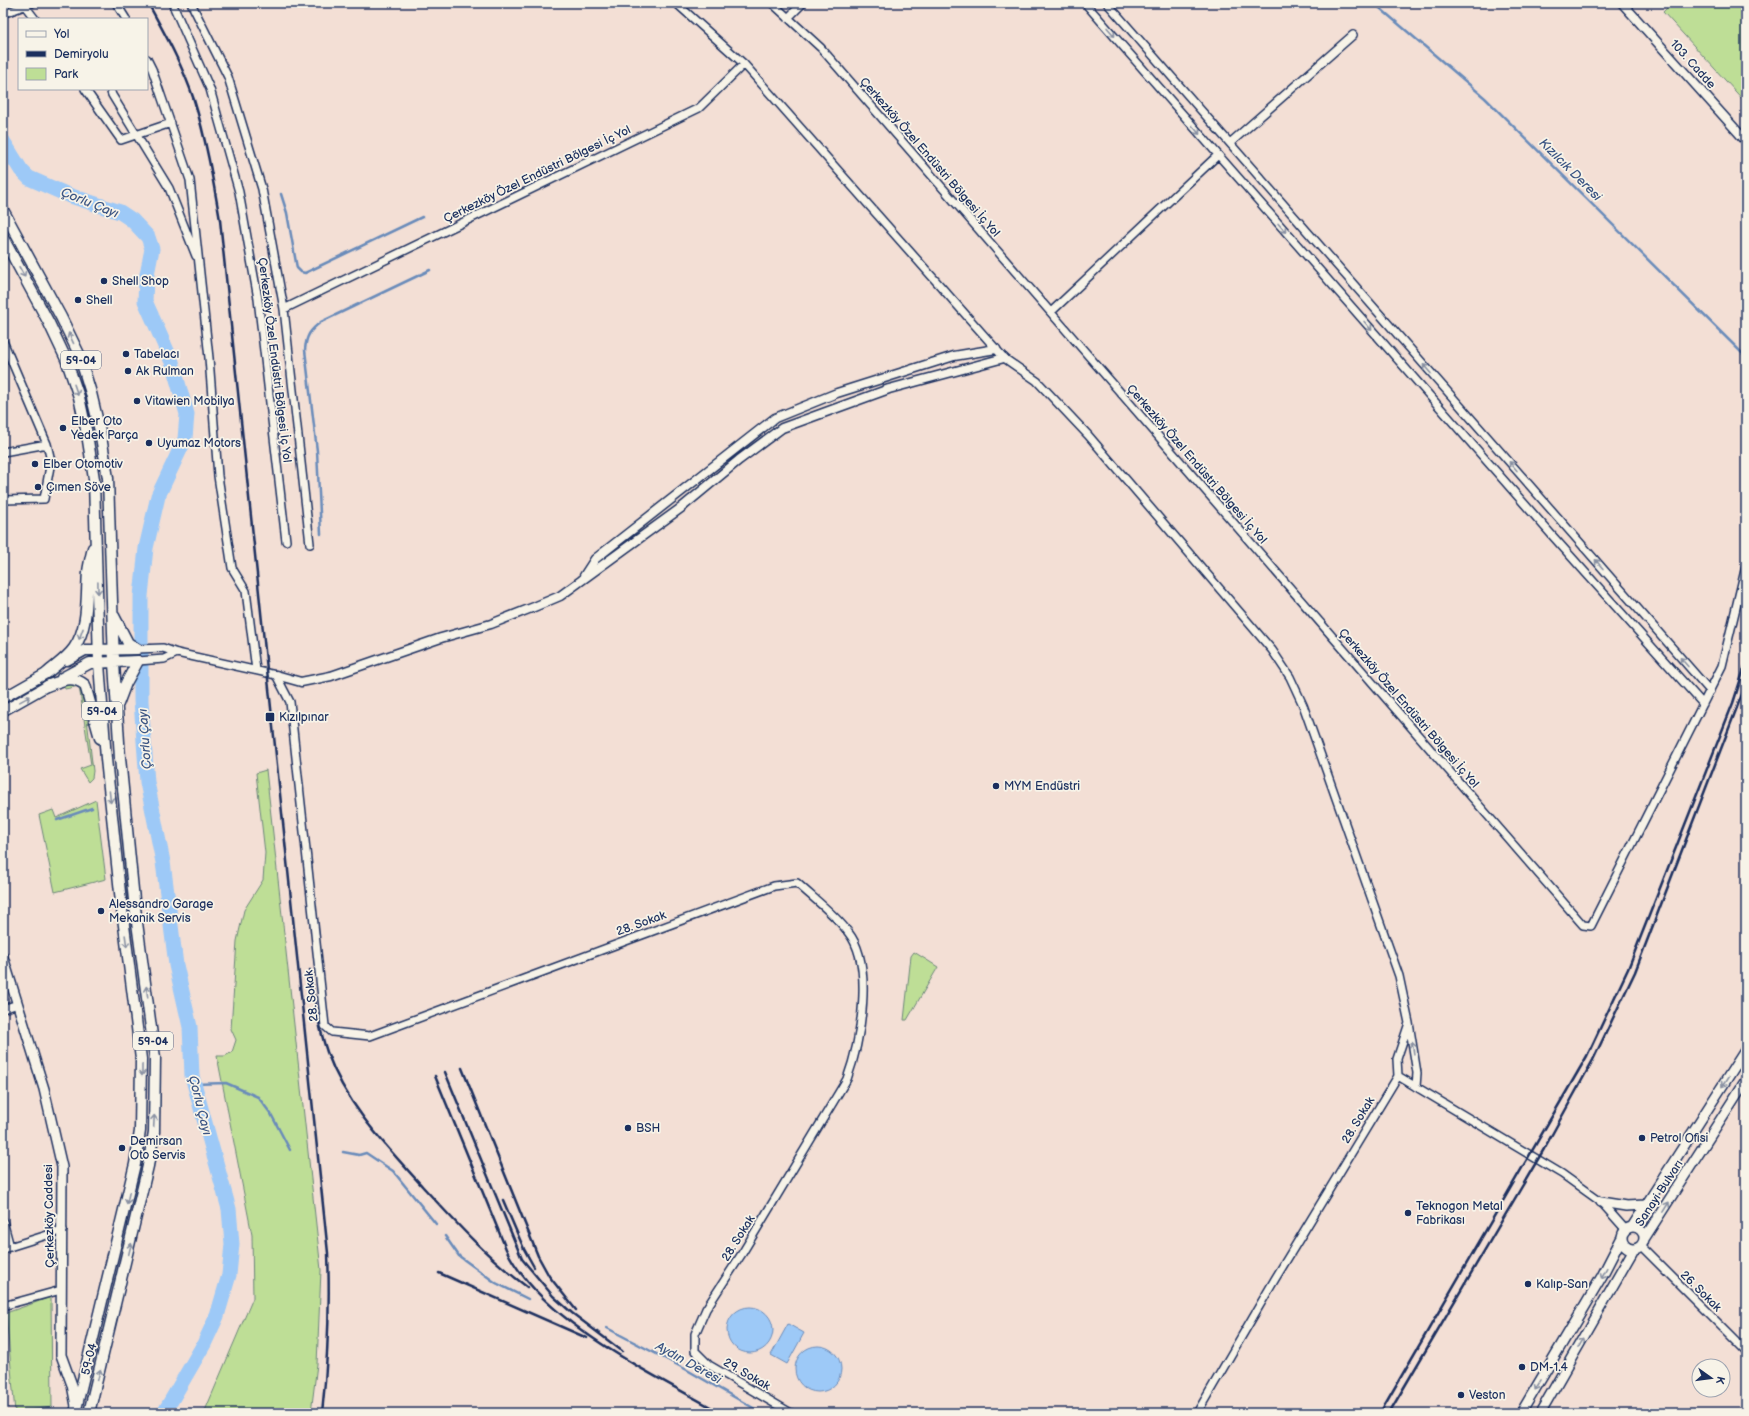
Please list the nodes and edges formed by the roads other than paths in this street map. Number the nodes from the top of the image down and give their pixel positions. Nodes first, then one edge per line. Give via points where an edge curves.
1 (116, 3) edge
2 (172, 3) edge
3 (191, 3) edge
4 (676, 3) edge
5 (772, 3) edge
6 (803, 3) edge
7 (1085, 3) edge
8 (1107, 3) edge
9 (1622, 3) edge
10 (29, 4) edge
11 (3, 11) edge
12 (35, 18) edge
13 (125, 18) edge
14 (788, 18) junction
15 (1353, 35) dead end
16 (148, 61) edge
17 (744, 64) junction
18 (86, 90) edge
19 (110, 90) edge
20 (171, 123) junction
21 (136, 135) junction
22 (1746, 141) edge
23 (1230, 143) junction
24 (1218, 154) junction
25 (3, 210) edge
26 (3, 238) edge
27 (200, 266) junction
28 (284, 309) junction
29 (1051, 312) junction
30 (3, 341) edge
31 (996, 349) junction
32 (1004, 358) junction
33 (47, 444) junction
34 (3, 452) edge
35 (3, 500) edge
36 (96, 526) junction
37 (286, 541) dead end
38 (310, 544) dead end
39 (1746, 566) edge
40 (582, 580) junction
41 (112, 611) junction
42 (99, 649) junction
43 (114, 649) junction
44 (137, 649) junction
45 (177, 653) junction
46 (138, 661) junction
47 (99, 663) junction
48 (114, 663) junction
49 (256, 670) junction
50 (47, 673) junction
51 (276, 674) junction
52 (47, 686) junction
53 (1710, 691) junction
54 (3, 698) edge
55 (1703, 704) junction
56 (117, 707) junction
57 (3, 711) edge
58 (106, 759) junction
59 (3, 956) edge
60 (18, 1004) junction
61 (3, 1009) edge
62 (1409, 1024) junction
63 (1746, 1050) edge
64 (1398, 1076) junction
65 (1746, 1080) edge
66 (1416, 1087) junction
67 (1601, 1202) junction
68 (1645, 1205) junction
69 (3, 1221) edge
70 (1629, 1228) junction
71 (63, 1230) junction
72 (1621, 1239) junction
73 (1639, 1245) junction
74 (6, 1248) edge
75 (61, 1290) junction
76 (3, 1306) edge
77 (695, 1351) joint
78 (1746, 1351) edge
79 (76, 1410) edge
80 (89, 1413) edge
81 (791, 1413) edge
82 (1197, 1413) edge
83 (1521, 1413) edge
84 (1540, 1413) edge

1 - 13 street
2 - 37 street, Çerkezköy Özel Endüstri Bölgesi İç Yol via 210,88 240,192 258,299
3 - 28 street, Çerkezköy Özel Endüstri Bölgesi İç Yol via 228,77 262,189
4 - 17 street
5 - 14 street, Çerkezköy Özel Endüstri Bölgesi İç Yol
6 - 14 street
7 -> 24 street
8 - 23 street
9 - 22 street, 103. Cadde
10 - 11 street via 8,12
10 - 12 street
14 - 29 street, Çerkezköy Özel Endüstri Bölgesi İç Yol via 821,48
15 - 23 street
16 - 20 street
17 - 28 street, Çerkezköy Özel Endüstri Bölgesi İç Yol via 699,108
17 - 31 street
18 - 21 street via 121,140
19 - 21 street
20 - 21 street
20 - 27 street via 190,180
21 - 27 street via 169,188
53 -> 23 street
24 - 29 street
24 -> 55 street
41 -> 25 main road, 59-04 / 59-04 via 108,478 91,393 79,354 62,317
26 -> 36 main road, 59-04 via 66,359 87,434 94,479
27 - 49 street via 218,476 232,568 246,591
28 - 38 street, Çerkezköy Özel Endüstri Bölgesi İç Yol
29 - 55 street, Çerkezköy Özel Endüstri Bölgesi İç Yol via 1583,924 1591,926
30 - 33 street
31 - 32 street
31 - 40 street via 954,356 837,393 775,418 595,559
32 - 40 street via 889,389 782,428 681,508
32 - 62 street via 1037,381 1088,435 1267,644 1290,677 1303,705 1399,976
33 - 34 street
33 - 35 street via 51,461 44,499
36 -> 42 main road, 59-04
36 -> 50 main road via 81,635 68,656
39 - 53 street, Çerkezköy Özel Endüstri Bölgesi İç Yol via 1722,666
40 - 51 street via 560,596 491,624 441,638 331,676 301,682
41 - 43 main road, 59-04 / 59-04
41 - 44 main road via 125,638
42 - 43 main road
42 - 47 main road, 59-04
42 - 50 main road via 85,650
43 - 44 main road
43 - 48 main road, 59-04 / 59-04
44 - 45 street via 163,648
45 - 46 street via 164,659
45 - 49 street
46 - 48 main road
46 - 56 main road
47 - 48 main road
47 - 52 main road via 90,663
47 - 58 main road, 59-04
48 - 56 main road, 59-04 / 59-04
49 - 51 street
50 - 54 main road
51 - 77 street, 28. Sokak via 290,702 325,1026 332,1032 370,1036 774,886 797,883 849,932 856,947 862,974 863,1013 855,1058 847,1079 706,1309 695,1334
57 -> 52 main road
52 - 58 main road via 72,678 85,685
53 - 55 street, Çerkezköy Özel Endüstri Bölgesi İç Yol
80 -> 56 main road, 59-04 / 59-04 via 154,1132 155,1058 134,900
58 -> 79 main road, 59-04 via 120,902 142,1059 141,1110 135,1164 126,1209
59 - 60 main road, Çerkezköy Caddesi
60 - 61 street
60 - 71 main road, Çerkezköy Caddesi via 44,1089 62,1166
62 - 64 street via 1397,1059
66 -> 62 street via 1417,1073
63 -> 68 main road, Sanayi Bulvarı
64 - 66 street
64 - 82 street, 28. Sokak
73 -> 65 main road, Sanayi Bulvarı
66 - 67 street via 1562,1174
67 - 68 main road via 1626,1206
67 - 70 street
68 - 70 main road, Sanayi Bulvarı
69 - 74 street
70 - 72 main road, Sanayi Bulvarı
70 - 73 main road via 1642,1231
71 - 74 street
71 - 75 main road, Çerkezköy Caddesi
72 - 73 main road via 1624,1245
72 -> 83 main road
73 - 78 street, 26. Sokak
84 -> 73 main road, Sanayi Bulvarı
75 - 76 street
75 - 79 main road, Çerkezköy Caddesi via 61,1355 72,1385
77 - 81 street, 29. Sokak via 709,1365

